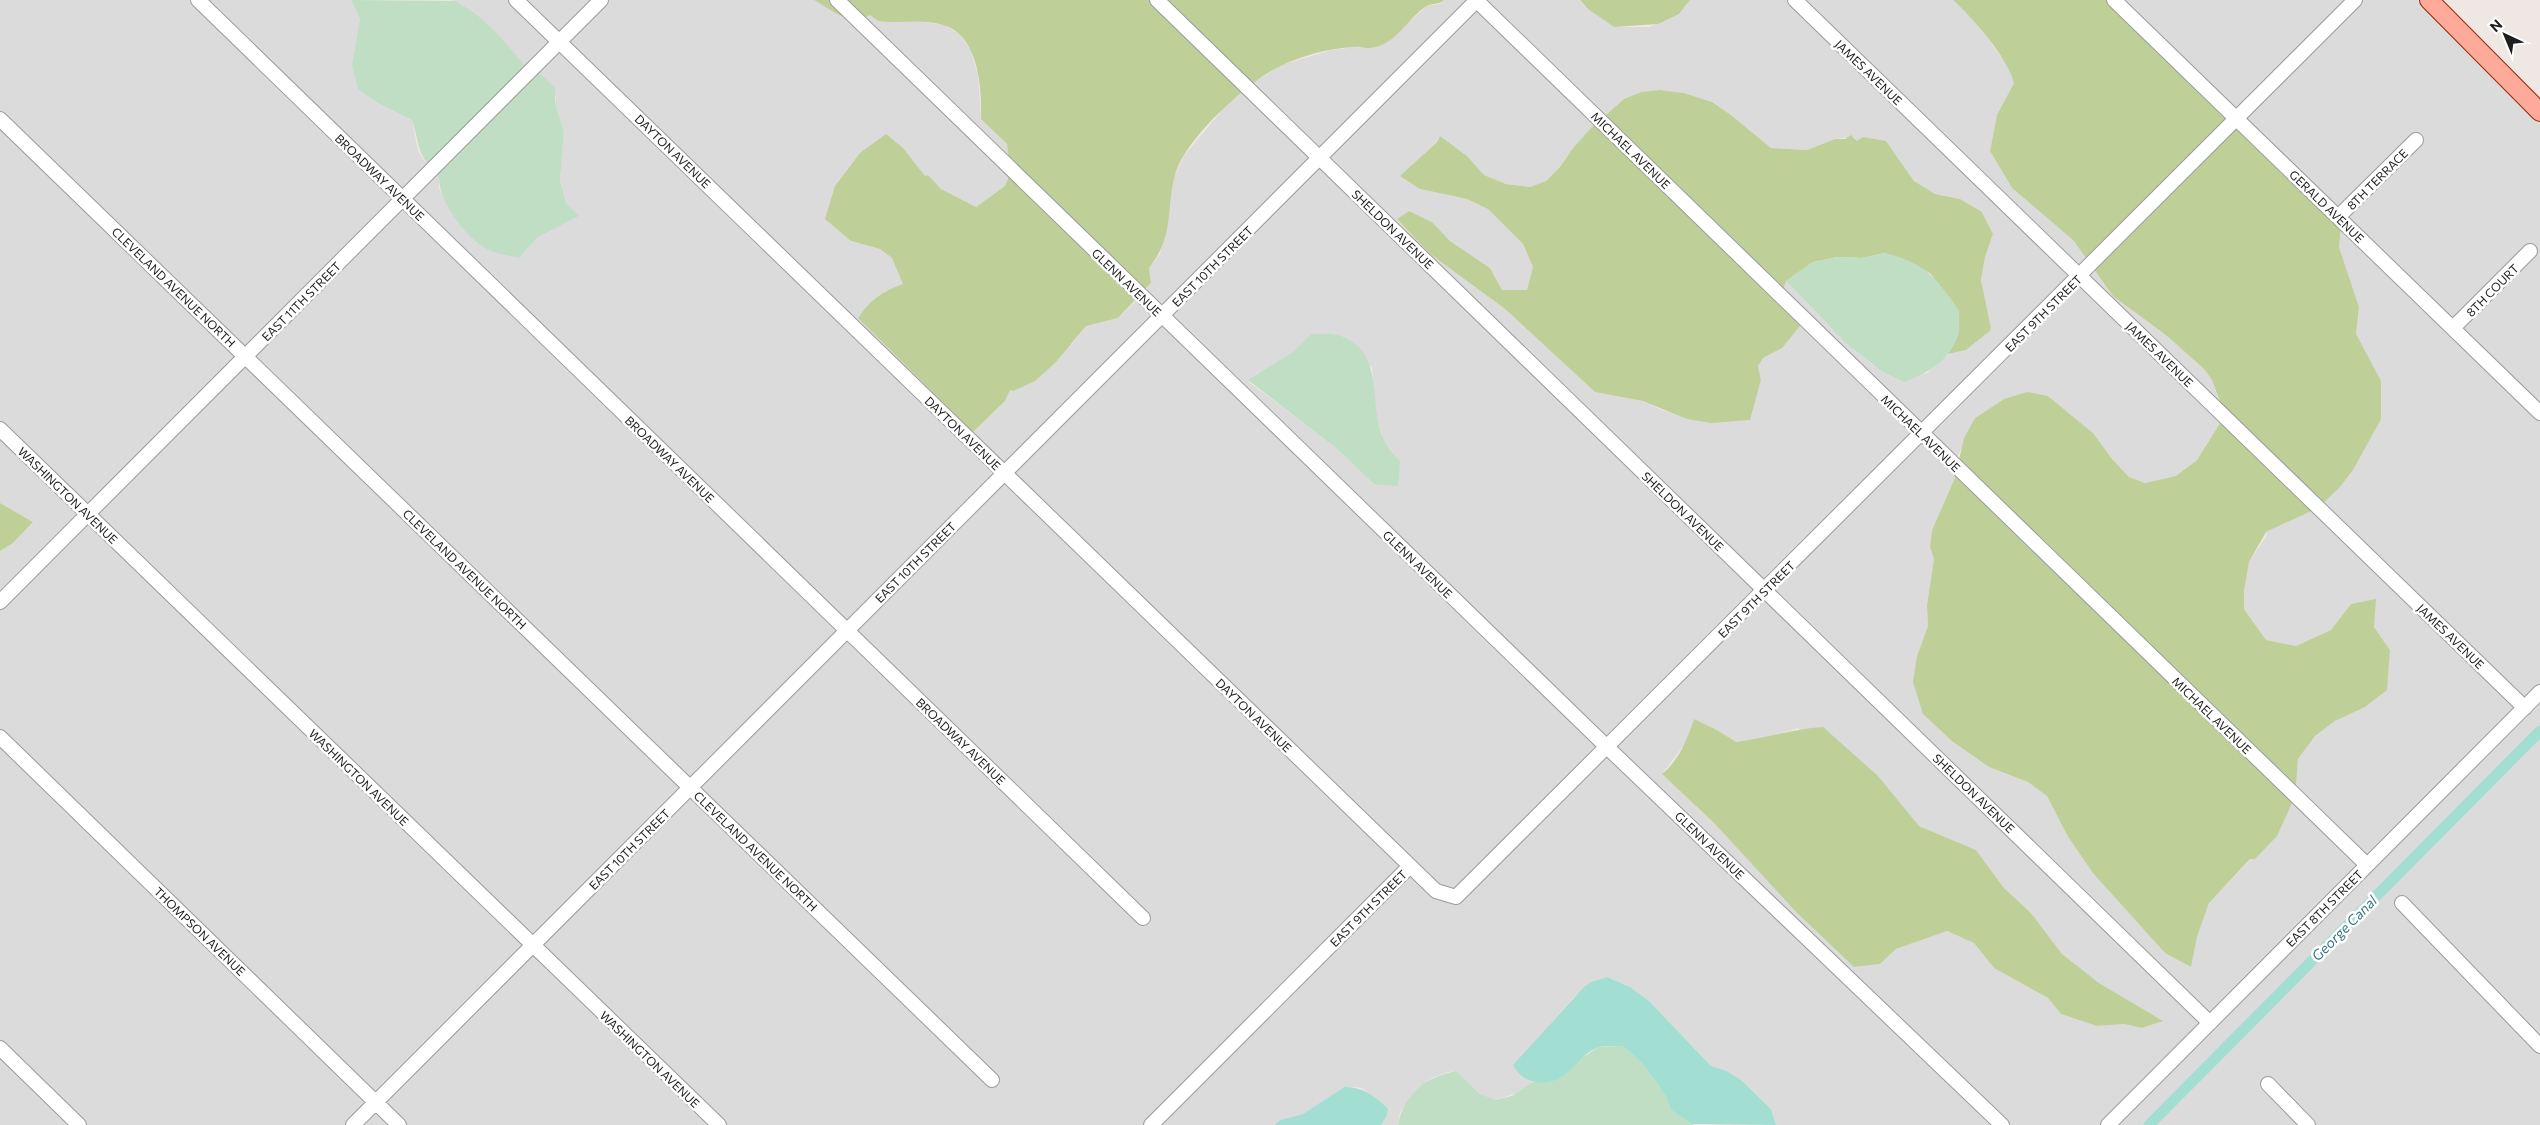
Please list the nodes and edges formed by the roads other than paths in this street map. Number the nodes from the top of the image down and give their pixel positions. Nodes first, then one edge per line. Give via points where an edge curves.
1 (198, 0) edge
2 (516, 0) edge
3 (601, 0) edge
4 (836, 0) edge
5 (1157, 0) edge
6 (1477, 0) edge
7 (1795, 0) edge
8 (2355, 0) edge
9 (2429, 0) edge
10 (2122, 3) edge
11 (559, 42) junction
12 (2540, 112) edge
13 (0, 119) edge
14 (2237, 119) junction
15 (2416, 140) dead end
16 (1320, 158) junction
17 (403, 199) junction
18 (2338, 217) junction
19 (2530, 251) dead end
20 (2080, 276) junction
21 (1162, 315) junction
22 (2453, 328) junction
23 (245, 357) junction
24 (2540, 413) edge
25 (0, 429) edge
26 (1922, 434) junction
27 (1005, 473) junction
28 (88, 514) junction
29 (1765, 591) junction
30 (0, 602) edge
31 (848, 630) junction
32 (2540, 692) edge
33 (2525, 708) junction
34 (0, 737) edge
35 (1608, 748) junction
36 (690, 788) junction
37 (1410, 866) junction
38 (2366, 866) junction
39 (2402, 903) dead end
40 (1143, 918) dead end
41 (533, 945) junction
42 (2210, 1023) junction
43 (2540, 1046) edge
44 (0, 1048) edge
45 (992, 1080) dead end
46 (2268, 1084) dead end
47 (376, 1102) junction
48 (79, 1125) edge
49 (353, 1125) edge
50 (400, 1125) edge
51 (719, 1125) edge
52 (1151, 1125) edge
53 (2002, 1125) edge
54 (2108, 1125) edge
55 (2308, 1125) edge

1 - 17 street, BROADWAY AVENUE
2 - 11 street, DAYTON AVENUE
3 - 11 street, EAST 11TH STREET
4 - 21 street, GLENN AVENUE
5 - 16 street, SHELDON AVENUE
6 - 16 street, EAST 10TH STREET
6 - 26 street, MICHAEL AVENUE
7 - 20 street, JAMES AVENUE
8 - 14 street, EAST 9TH STREET
9 - 12 main road
10 - 14 street, GERALD AVENUE
11 - 17 street, EAST 11TH STREET
11 - 27 street, DAYTON AVENUE
13 - 23 street, CLEVELAND AVENUE NORTH
14 - 18 street, GERALD AVENUE
14 - 20 street, EAST 9TH STREET
15 - 18 street, 8TH TERRACE
16 - 21 street, EAST 10TH STREET
16 - 29 street, SHELDON AVENUE
17 - 23 street, EAST 11TH STREET
17 - 31 street, BROADWAY AVENUE
18 - 22 street, GERALD AVENUE
19 - 22 street, 8TH COURT
20 - 26 street, EAST 9TH STREET
20 - 33 street, JAMES AVENUE
21 - 27 street, EAST 10TH STREET
21 - 35 street, GLENN AVENUE
22 - 24 street, GERALD AVENUE
23 - 28 street, EAST 11TH STREET
23 - 36 street, CLEVELAND AVENUE NORTH
25 - 28 street, WASHINGTON AVENUE
26 - 29 street, EAST 9TH STREET
26 - 38 street, MICHAEL AVENUE
27 - 31 street, EAST 10TH STREET
27 - 37 street, DAYTON AVENUE
28 - 30 street, EAST 11TH STREET
28 - 41 street, WASHINGTON AVENUE
29 - 35 street, EAST 9TH STREET
29 - 42 street, SHELDON AVENUE
31 - 36 street, EAST 10TH STREET
31 - 40 street, BROADWAY AVENUE
32 - 33 street, EAST 8TH STREET
33 - 38 street, EAST 8TH STREET
34 - 47 street, THOMPSON AVENUE
35 - 37 street, EAST 9TH STREET via 1456,897 1436,891
35 - 53 street, GLENN AVENUE
36 - 41 street, EAST 10TH STREET
36 - 45 street, CLEVELAND AVENUE NORTH
37 - 52 street, EAST 9TH STREET
38 - 42 street, EAST 8TH STREET
39 - 43 street
41 - 47 street, EAST 10TH STREET
41 - 51 street, WASHINGTON AVENUE
42 - 54 street, EAST 8TH STREET
44 - 48 street
46 - 55 street
47 - 49 street, EAST 10TH STREET
47 - 50 street, THOMPSON AVENUE

